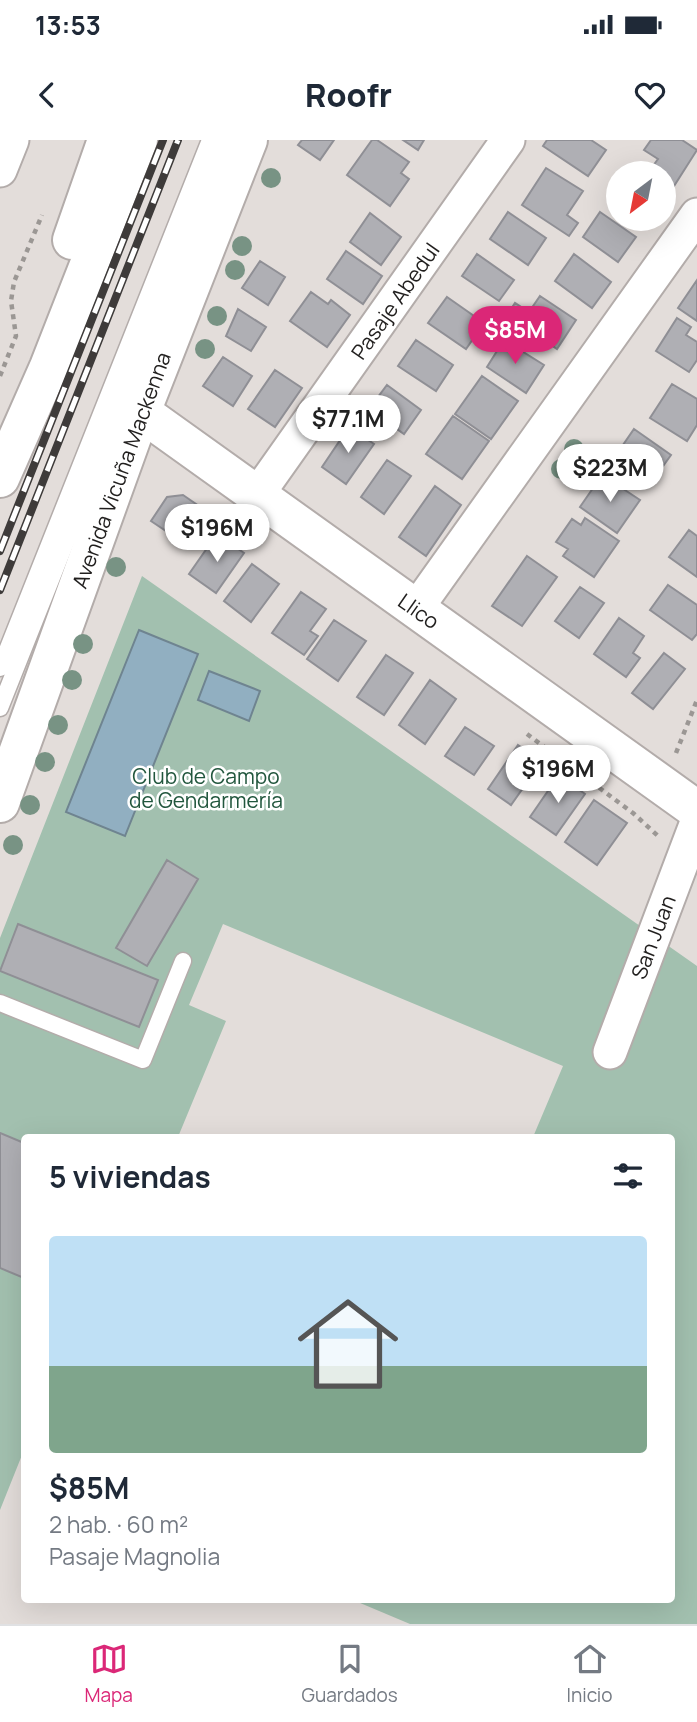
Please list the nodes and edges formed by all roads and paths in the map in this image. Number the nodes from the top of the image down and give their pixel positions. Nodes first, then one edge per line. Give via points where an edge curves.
1 (12, 140) edge
2 (107, 140) edge
3 (138, 140) edge
4 (210, 140) edge
5 (226, 140) edge
6 (248, 140) edge
7 (509, 140) edge
8 (0, 170) edge
9 (45, 209) dead end
10 (697, 215) edge
11 (0, 376) edge
12 (141, 412) junction
13 (0, 440) edge
14 (0, 478) edge
15 (257, 495) junction
16 (416, 609) junction
17 (0, 668) edge
18 (697, 700) edge
19 (0, 708) edge
20 (676, 753) dead end
21 (0, 803) edge
22 (697, 810) edge
23 (697, 822) edge
24 (183, 961) dead end
25 (0, 1003) edge
26 (610, 1052) dead end

1 - 8 street
2 - 13 main road
3 - 14 main road
4 - 17 lane
5 - 19 lane
6 - 12 main road, Avenida Vicuña Mackenna
7 - 15 street, Pasaje Abedul
9 - 11 path via 14,282 11,301 16,336
10 - 16 street
12 - 15 main road, Llico
12 - 21 main road, Avenida Vicuña Mackenna
15 - 16 main road, Llico
16 - 22 main road, Llico
18 - 20 path
23 - 26 street, San Juan
24 - 25 lane via 143,1060

